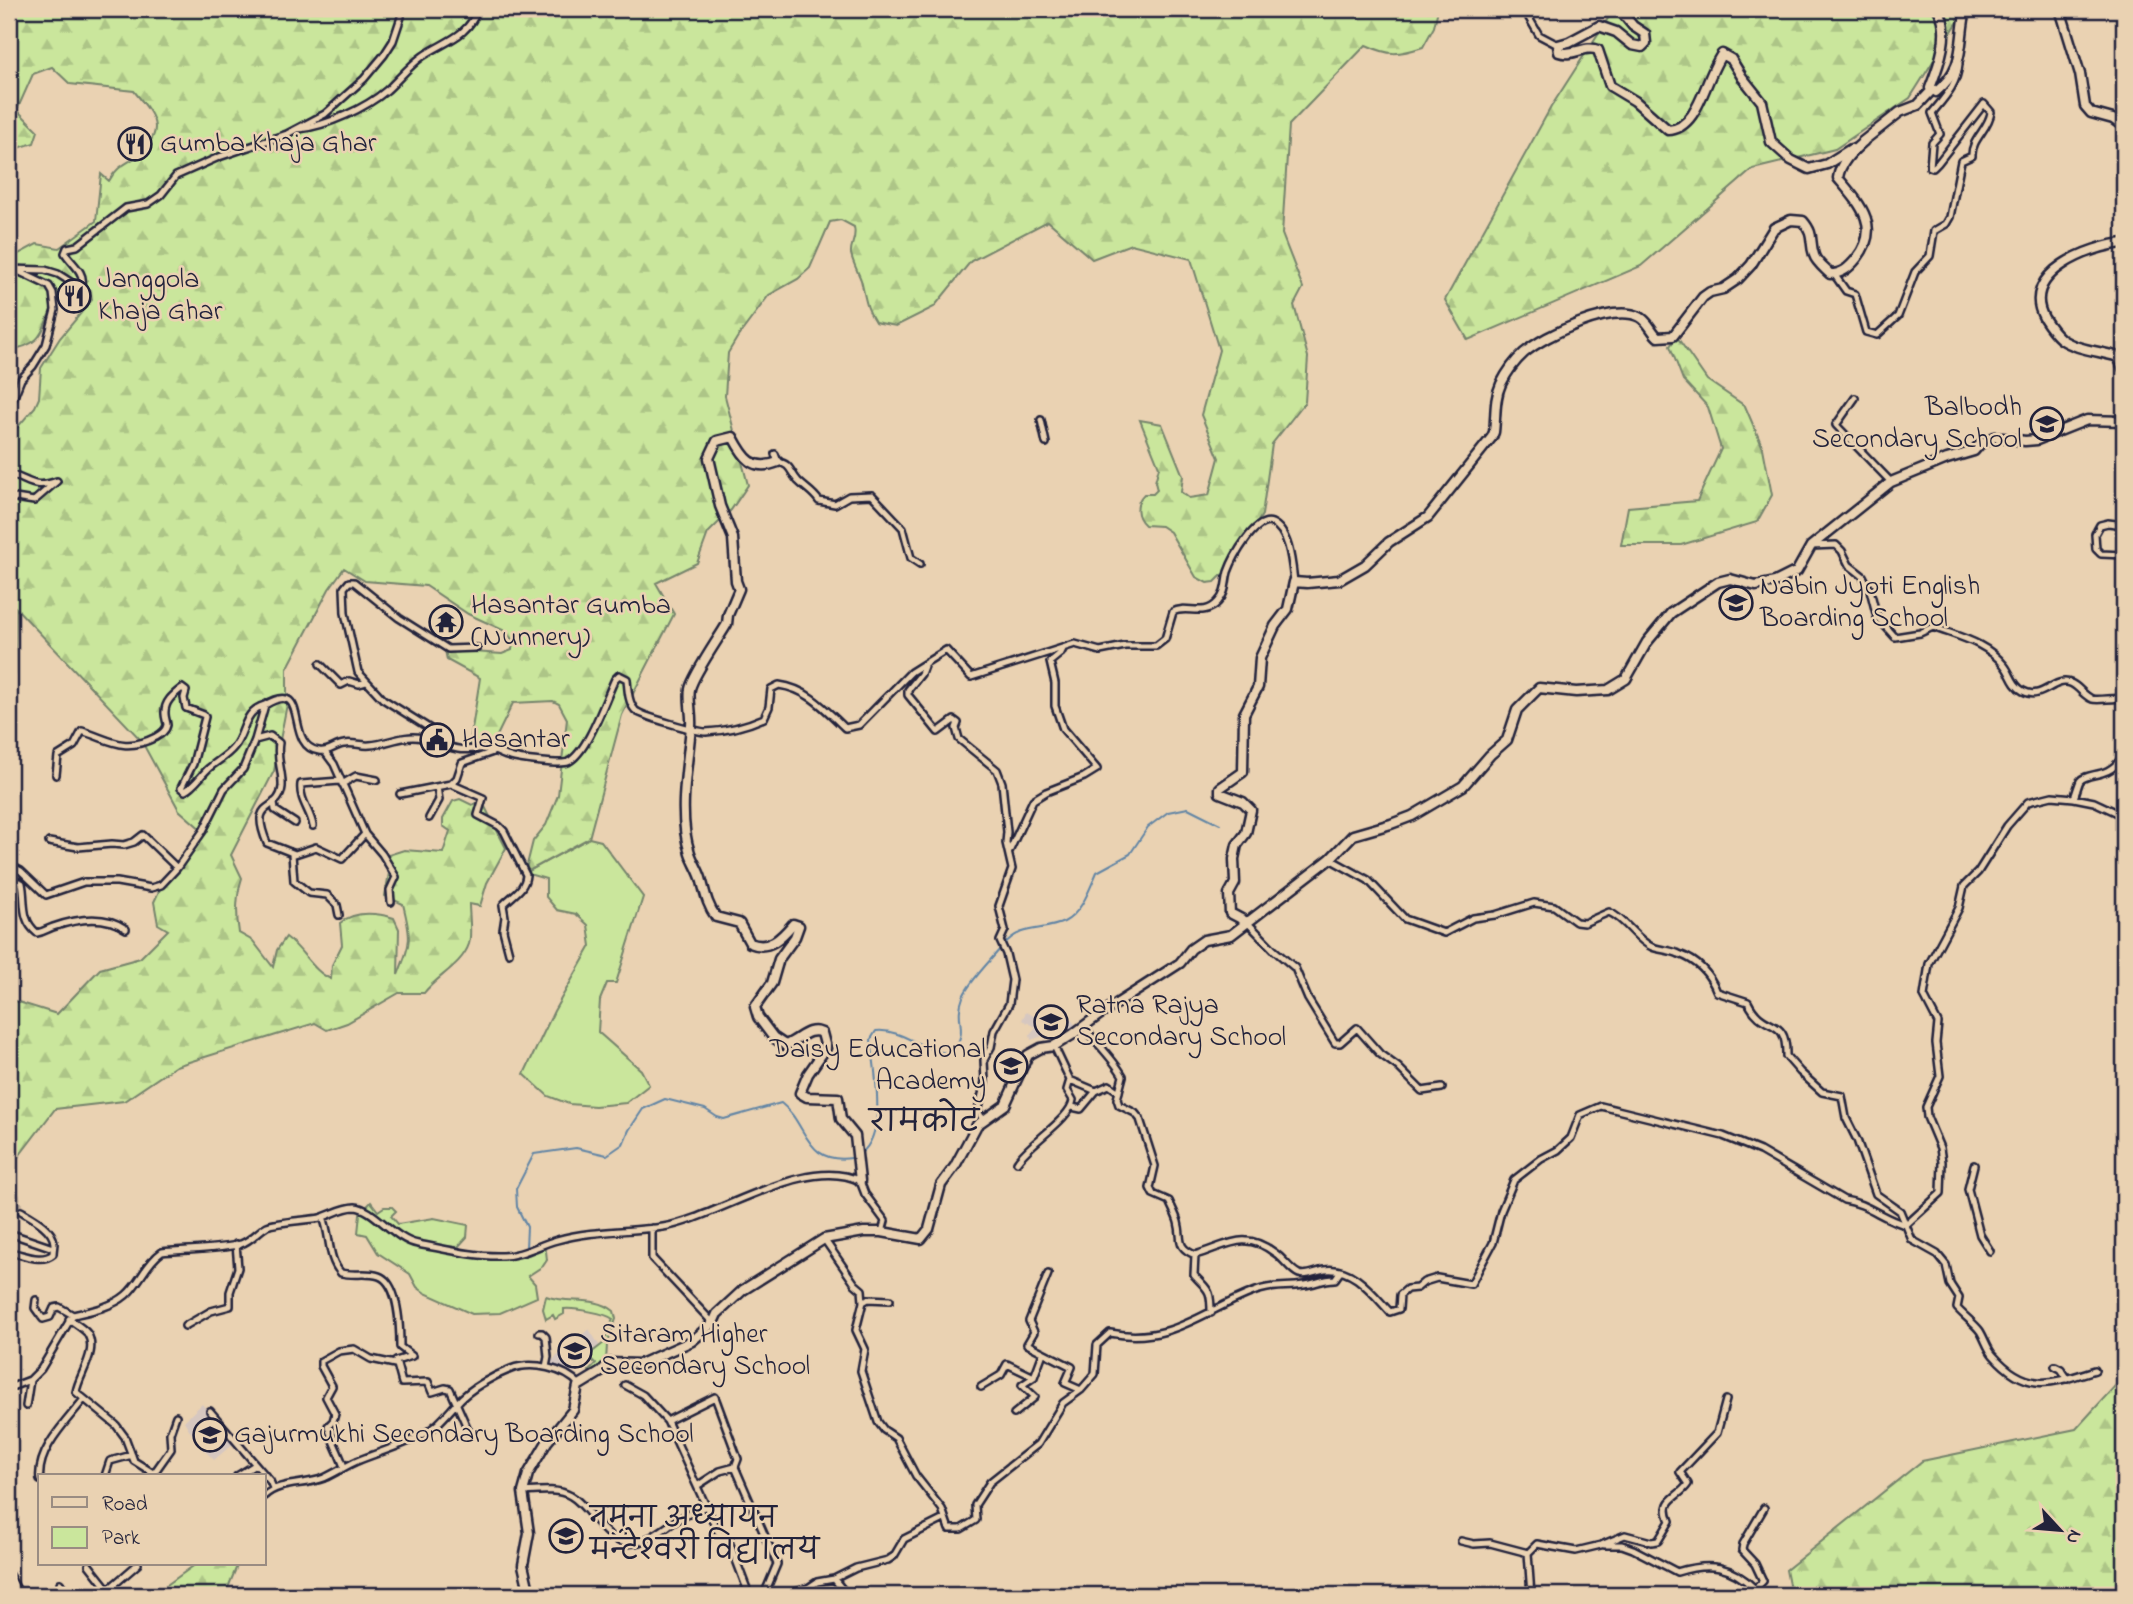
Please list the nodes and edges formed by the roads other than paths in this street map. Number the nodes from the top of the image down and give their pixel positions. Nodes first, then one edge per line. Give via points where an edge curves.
1 (401, 9) edge
2 (478, 9) edge
3 (1619, 9) edge
4 (1938, 9) edge
5 (1966, 9) edge
6 (2060, 9) edge
7 (1529, 18) dead end
8 (1558, 45) junction
9 (1960, 60) junction
10 (1933, 89) junction
11 (2124, 127) edge
12 (296, 129) junction
13 (1864, 141) junction
14 (2124, 243) edge
15 (9, 269) edge
16 (17, 271) junction
17 (1834, 274) junction
18 (2123, 364) edge
19 (1855, 398) dead end
20 (9, 409) edge
21 (1041, 420) dead end
22 (2124, 421) edge
23 (1046, 443) dead end
24 (776, 458) joint
25 (9, 474) edge
26 (1891, 482) junction
27 (9, 497) edge
28 (2124, 525) edge
29 (1811, 546) junction
30 (2124, 555) edge
31 (920, 564) dead end
32 (1294, 582) junction
33 (477, 648) dead end
34 (1063, 649) junction
35 (320, 664) dead end
36 (924, 666) junction
37 (366, 682) junction
38 (2124, 699) edge
39 (265, 705) junction
40 (691, 727) junction
41 (255, 740) junction
42 (440, 742) junction
43 (2124, 743) edge
44 (496, 751) junction
45 (325, 752) junction
46 (56, 775) dead end
47 (377, 780) dead end
48 (341, 783) junction
49 (451, 784) junction
50 (437, 787) junction
51 (400, 794) dead end
52 (2074, 798) junction
53 (274, 802) junction
54 (2124, 816) edge
55 (429, 818) dead end
56 (295, 823) dead end
57 (313, 826) dead end
58 (365, 834) junction
59 (49, 842) dead end
60 (1009, 852) junction
61 (292, 854) junction
62 (1330, 859) junction
63 (177, 868) junction
64 (9, 871) edge
65 (9, 878) edge
66 (391, 902) dead end
67 (339, 915) dead end
68 (1247, 922) junction
69 (126, 929) dead end
70 (509, 953) dead end
71 (1083, 1026) junction
72 (1054, 1046) junction
73 (1070, 1080) junction
74 (1442, 1088) dead end
75 (1096, 1091) junction
76 (1119, 1091) junction
77 (1072, 1107) junction
78 (984, 1120) junction
79 (1017, 1162) dead end
80 (1974, 1165) dead end
81 (860, 1181) junction
82 (21, 1211) tunnel mouth
83 (323, 1217) junction
84 (1906, 1225) junction
85 (652, 1228) junction
86 (881, 1232) junction
87 (9, 1233) edge
88 (824, 1239) junction
89 (236, 1244) junction
90 (53, 1248) junction
91 (1990, 1251) dead end
92 (9, 1252) edge
93 (1195, 1255) junction
94 (1340, 1272) junction
95 (1048, 1274) dead end
96 (36, 1300) dead end
97 (890, 1300) dead end
98 (863, 1302) junction
99 (1211, 1313) junction
100 (71, 1317) junction
101 (713, 1323) junction
102 (186, 1326) dead end
103 (539, 1334) dead end
104 (1043, 1353) junction
105 (395, 1364) junction
106 (2055, 1366) dead end
107 (546, 1367) junction
108 (2095, 1370) dead end
109 (1034, 1377) junction
110 (2068, 1378) junction
111 (30, 1380) junction
112 (580, 1385) junction
113 (625, 1385) dead end
114 (981, 1387) dead end
115 (9, 1388) edge
116 (1081, 1390) junction
117 (85, 1399) junction
118 (1726, 1400) dead end
119 (456, 1404) junction
120 (26, 1406) dead end
121 (210, 1411) dead end
122 (1014, 1414) dead end
123 (176, 1416) dead end
124 (667, 1421) junction
125 (470, 1434) dead end
126 (132, 1455) junction
127 (256, 1465) junction
128 (344, 1467) junction
129 (735, 1467) junction
130 (41, 1474) edge
131 (106, 1474) edge
132 (154, 1474) edge
133 (157, 1474) edge
134 (240, 1474) edge
135 (264, 1474) edge
136 (266, 1476) edge
137 (697, 1486) junction
138 (273, 1488) junction
139 (523, 1492) junction
140 (266, 1494) edge
141 (706, 1506) junction
142 (1764, 1508) dead end
143 (944, 1520) junction
144 (1461, 1541) dead end
145 (1601, 1545) junction
146 (1528, 1553) junction
147 (90, 1566) edge
148 (136, 1566) edge
149 (9, 1575) edge
150 (834, 1579) junction
151 (60, 1583) dead end
152 (108, 1589) junction
153 (747, 1589) dead end
154 (20, 1595) edge
155 (69, 1595) edge
156 (102, 1595) edge
157 (530, 1595) edge
158 (765, 1595) edge
159 (786, 1595) edge
160 (848, 1595) edge
161 (1531, 1595) edge

1 - 12 street via 393,41 364,79 325,114
2 - 12 street via 463,34 421,57 372,102 348,115
3 - 8 street via 1644,34 1642,47 1599,26
4 - 10 street via 1945,23 1945,38
5 - 9 street
6 - 11 street via 2085,106
7 - 8 street via 1539,35
8 - 13 street via 1559,52 1568,55 1598,50 1610,86 1668,130 1678,129 1692,118 1722,54 1731,59 1762,102 1771,142 1791,160 1809,169 1827,164
9 - 10 street via 1945,85 1936,92
9 - 17 street via 1951,91 1932,113 1940,134 1932,143 1930,167 1984,104 1990,118 1974,143 1972,156 1961,162 1950,217 1934,231 1930,256 1915,272 1898,316 1877,335 1866,332 1855,293 1846,291
10 - 13 street via 1918,105 1900,112
12 - 16 street via 176,176 148,204 126,208 77,246 67,248 65,253 83,278 82,284 77,286 45,270
13 - 17 street via 1849,156 1838,178 1863,209 1868,239 1853,263
14 - 18 street via 2098,248 2057,267 2038,294 2040,311 2059,337 2118,357
15 - 16 street
16 - 20 street via 49,286 55,310 46,345 21,379
17 - 32 street via 1815,257 1808,226 1791,220 1769,234 1738,279 1703,297 1673,336 1658,337 1640,317 1622,314 1558,332 1524,354 1503,380 1492,437 1428,517 1348,576
19 - 26 street via 1836,425
21 - 23 street
22 - 26 street via 2087,419 2036,440 1995,437 1974,451
24 - 31 street via 788,465 819,501 835,504 849,496 873,495 903,528 911,558
24 - 40 street via 767,466 757,466 733,437 717,441 709,458 733,538 739,589 727,624 690,688
25 - 27 street via 28,484 57,481 34,501
26 - 29 street
28 - 30 street via 2100,525 2095,534 2101,554
29 - 38 street via 1836,545 1842,551 1849,565 1863,576 1877,617 1895,637 1933,627 1987,647 2023,691 2034,694 2059,683 2072,684 2092,699
29 - 62 street via 1797,571 1756,586 1730,579 1718,582 1671,613 1626,679 1608,690 1539,688 1517,710 1507,740 1463,786 1412,816 1353,835
32 - 34 street via 1290,550 1276,526 1261,524 1243,542 1218,602 1204,610 1173,612 1165,639 1156,646 1100,651 1075,644
32 - 68 street via 1287,608 1260,658 1258,687 1244,714 1243,772 1220,788 1222,795 1251,810 1246,833 1237,845 1235,883 1228,904 1230,913
33 - 37 street via 448,649 349,582 344,588 345,613 359,672
34 - 36 street via 971,677 946,650
34 - 60 street via 1050,662 1055,706 1063,729 1097,769 1033,800
35 - 37 street via 341,685
36 - 40 street via 911,672 859,725 845,728 802,690 779,685 771,689 764,718 738,728 703,732
36 - 60 street via 908,695 938,732 954,720 958,723 959,739 997,770
37 - 42 street via 383,699 429,728
39 - 41 street
39 - 45 street via 289,699 295,704 302,741
39 - 46 street via 248,716 234,747 185,791 181,788 193,764 205,718 186,708 182,688 168,701 167,724 159,736 128,745 82,731 74,746 58,756
40 - 44 street via 635,711 626,679 620,675 584,746 566,763 511,758
40 - 81 street via 684,792 686,827 707,903 716,917 738,923 754,945 767,946 793,924 799,926 755,1013 785,1045 810,1031 822,1033 826,1048 800,1093 838,1098 841,1119 855,1136
41 - 53 street via 270,736 279,743 276,755 282,783
41 - 63 street via 243,769 224,789 204,831
42 - 44 street via 456,749
42 - 45 street via 408,737 372,746 341,744
43 - 52 street via 2122,758 2101,775 2087,776
44 - 49 street via 462,763
45 - 48 street
47 - 48 street via 356,776
48 - 57 street via 302,784 302,802
48 - 58 street
49 - 50 street
49 - 70 street via 483,797 478,815 504,831 526,874 519,892 503,905
50 - 51 street
50 - 55 street via 439,800
52 - 54 street
52 - 84 street via 2052,796 2028,802 1964,886 1959,908 1928,964 1924,996 1938,1023 1940,1076 1926,1107 1940,1148 1941,1193
53 - 56 street via 275,810
53 - 61 street via 262,812 260,824 270,845
58 - 61 street via 342,859 316,847
58 - 66 street via 396,877
59 - 63 street via 78,847 124,845 143,835
60 - 78 street via 1012,870 999,906 1005,930 1000,941 1012,980 1009,1004 984,1060 985,1082 978,1111
61 - 67 street via 295,883 309,893 327,895
62 - 68 street
62 - 84 street via 1368,880 1405,919 1444,933 1473,918 1534,903 1554,906 1584,923 1609,912 1650,946 1698,963 1717,992 1748,1002 1754,1015 1779,1027 1787,1040 1786,1056 1800,1072 1822,1092 1842,1096 1876,1194 1900,1211
63 - 64 street via 156,888 84,882 46,895 21,872 11,866
65 - 69 street via 22,883 24,915 37,933 86,920 114,922
68 - 71 street via 1231,935 1204,940 1181,963
68 - 74 street via 1295,968 1335,1043 1357,1028 1422,1091
71 - 72 street
71 - 76 street via 1116,1063 1123,1076
72 - 73 street
72 - 78 street via 1028,1055 1005,1105
73 - 75 street
73 - 77 street via 1067,1090
75 - 76 street via 1109,1085
75 - 77 street via 1081,1109
76 - 93 street via 1119,1105 1135,1113 1152,1152 1155,1166 1150,1188 1169,1200 1180,1244
77 - 79 street
78 - 86 street via 972,1131 941,1185 925,1237
80 - 91 street via 1968,1189 1980,1235
81 - 85 street via 839,1174 811,1177 756,1192 690,1220
81 - 86 street via 885,1221
82 - 90 street via 51,1234
83 - 85 street via 362,1208 407,1242 502,1256 555,1240
83 - 89 street via 267,1226 257,1236
83 - 105 street via 332,1262 341,1273 381,1277 391,1287 400,1322 400,1346 412,1356
84 - 94 street via 1844,1200 1760,1151 1723,1136 1601,1106 1580,1115 1571,1138 1514,1180 1493,1244 1471,1284 1437,1278 1424,1282 1400,1295 1399,1309 1390,1312 1356,1276
84 - 110 street via 1912,1240 1937,1254 1946,1265 1959,1298 1957,1308 1979,1329 1992,1355 2007,1370 2033,1382
85 - 101 street via 652,1258
86 - 88 street
87 - 90 street
88 - 98 street via 862,1290
88 - 101 street via 743,1290
89 - 100 street via 162,1252 125,1296 99,1310
89 - 102 street via 238,1268 230,1306
90 - 92 street via 48,1258
93 - 94 street via 1246,1239 1275,1252 1298,1274 1329,1269
93 - 99 street via 1194,1275 1207,1285
94 - 99 street via 1335,1279 1274,1285
95 - 104 street via 1029,1321 1034,1332 1027,1344
96 - 100 street via 43,1319 59,1307
97 - 98 street
98 - 143 street via 856,1330 865,1349 861,1371 878,1422 896,1438 916,1476 942,1509
99 - 116 street via 1176,1329 1133,1338 1110,1333 1097,1345 1095,1374
100 - 111 street
100 - 117 street via 90,1343 76,1392
101 - 112 street via 692,1341 640,1364 609,1363
103 - 107 street via 546,1336
104 - 109 street
104 - 116 street via 1072,1367 1065,1383
105 - 119 street via 402,1384 428,1382 432,1392 447,1388
105 - 128 street via 362,1356 354,1349 321,1361 332,1386 326,1397 335,1413 328,1426
106 - 110 street
107 - 112 street
107 - 119 street via 513,1368
108 - 110 street
109 - 114 street via 1007,1364 1001,1376
109 - 122 street via 1022,1385 1035,1397
111 - 115 street
111 - 120 street
112 - 139 street via 573,1410 547,1442
113 - 124 street via 643,1395
116 - 143 street via 1063,1402 1038,1444 990,1482 975,1506 976,1520 961,1530 949,1529
117 - 126 street via 116,1425
117 - 130 street via 42,1457
118 - 145 street via 1717,1433 1680,1472 1688,1484 1670,1500 1670,1521 1663,1536 1651,1542 1625,1535
119 - 125 street
119 - 128 street via 423,1434
121 - 127 street
123 - 133 street via 171,1449
124 - 129 street via 715,1397 738,1458
124 - 137 street
126 - 131 street via 110,1461
126 - 132 street
127 - 134 street
127 - 135 street
128 - 138 street via 314,1482
129 - 137 street
129 - 158 street via 777,1564
136 - 138 street
137 - 141 street
138 - 140 street
139 - 141 street via 571,1495 600,1528 627,1544 654,1536
139 - 157 street via 529,1532 523,1565
141 - 153 street via 718,1532 728,1539
142 - 145 street via 1742,1550 1763,1581 1755,1589 1724,1567 1677,1572 1622,1545
143 - 150 street via 904,1539 888,1560
144 - 146 street
145 - 146 street via 1576,1551 1537,1544
146 - 161 street
147 - 152 street
148 - 152 street
149 - 154 street
150 - 159 street
150 - 160 street
151 - 155 street
152 - 156 street

